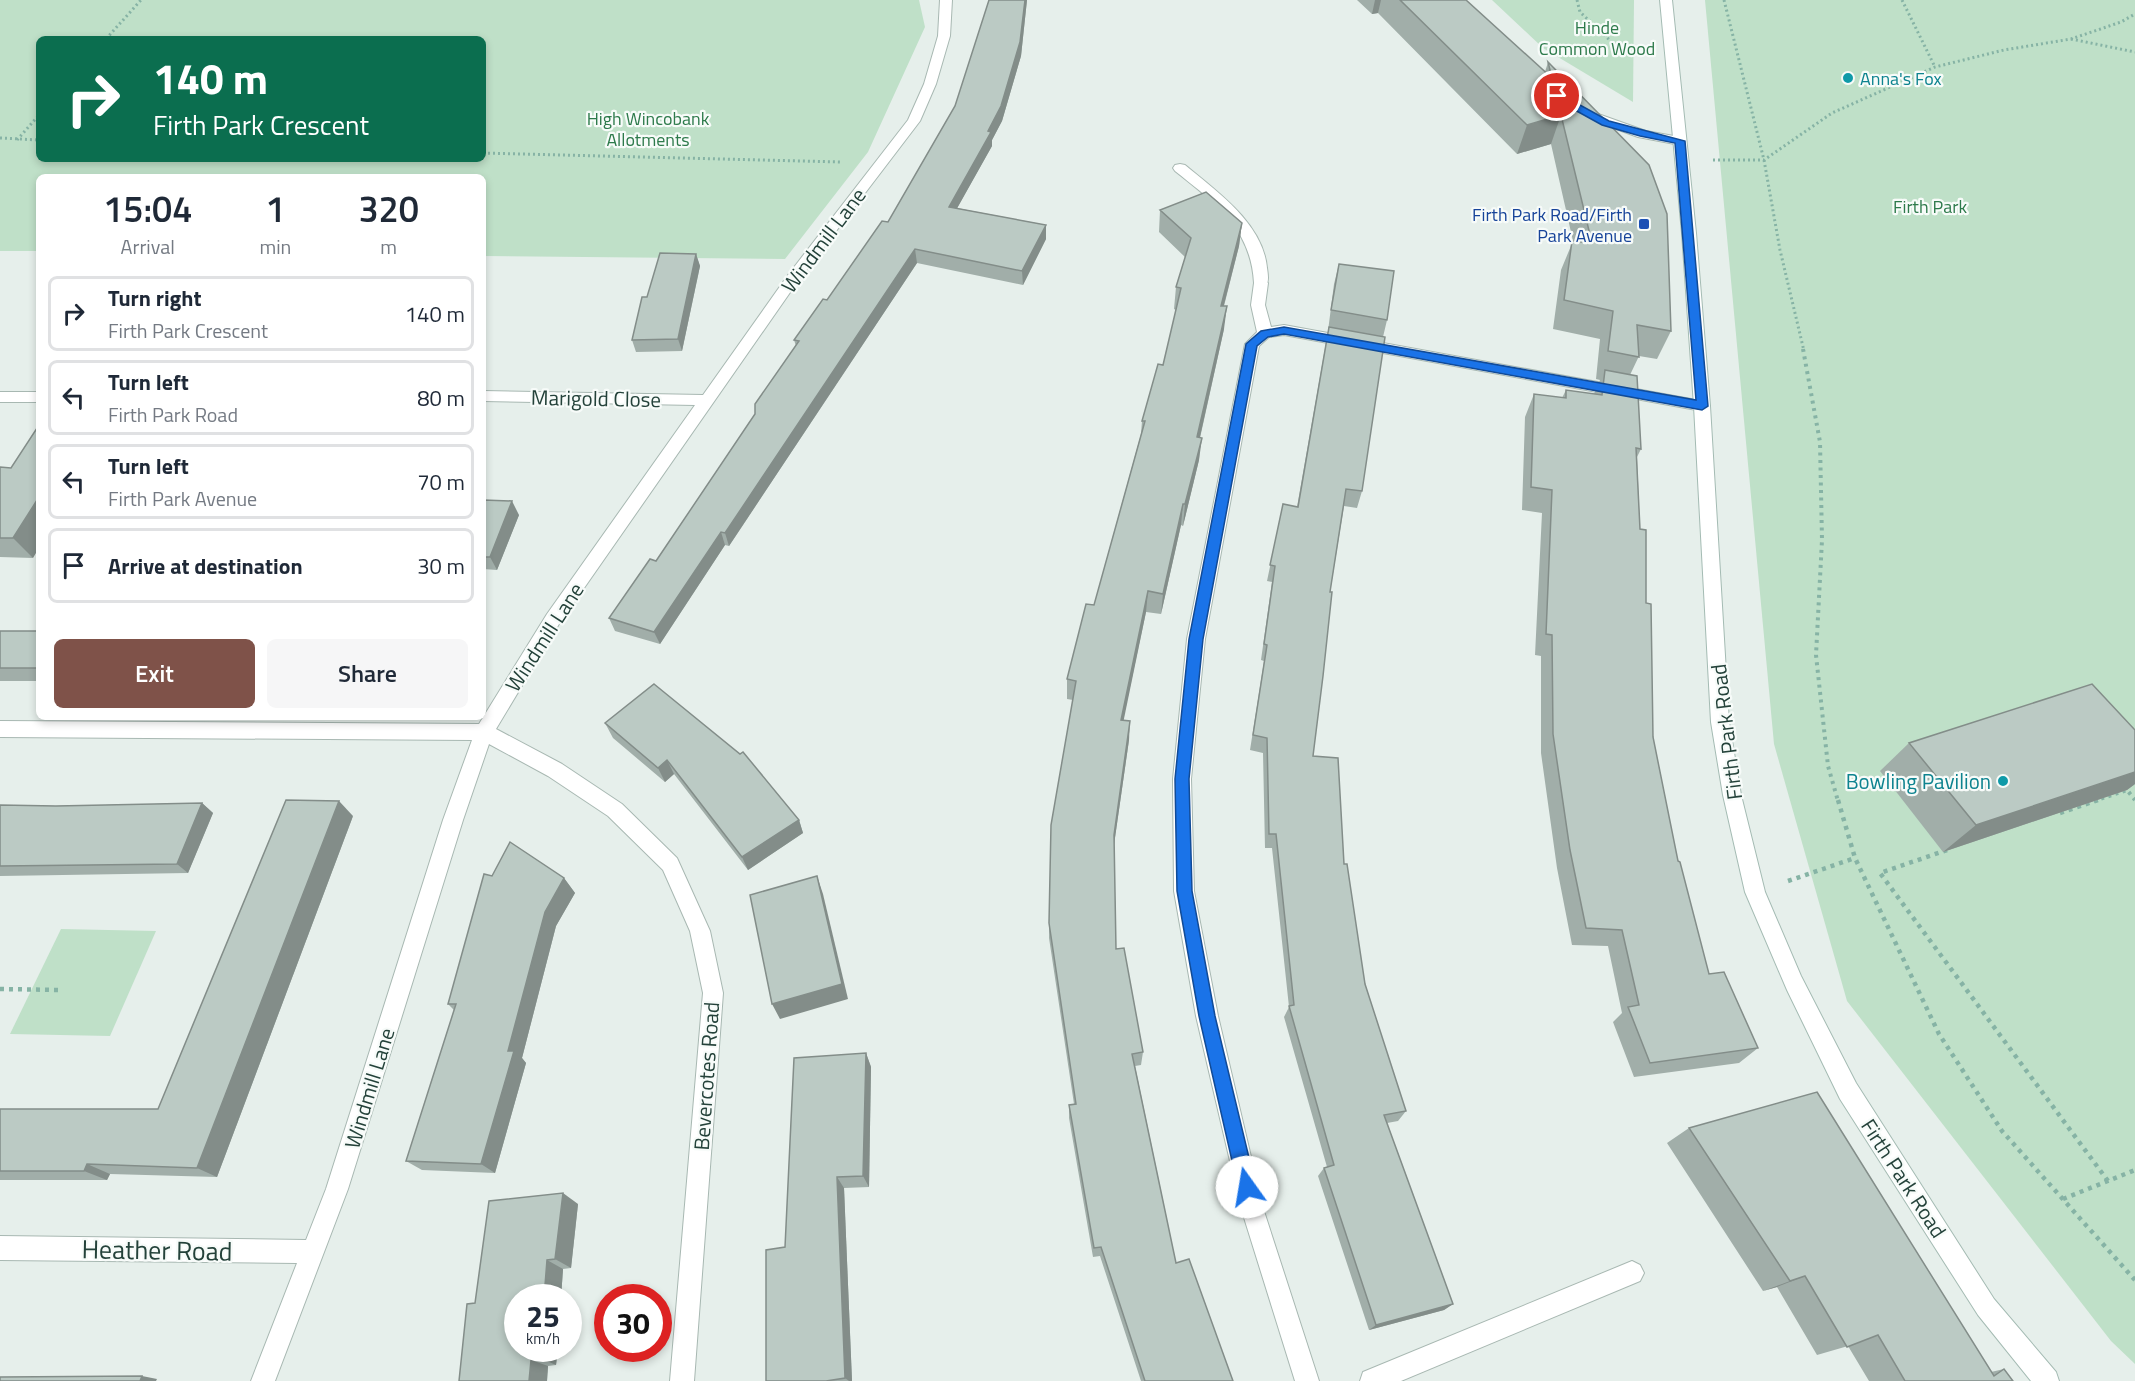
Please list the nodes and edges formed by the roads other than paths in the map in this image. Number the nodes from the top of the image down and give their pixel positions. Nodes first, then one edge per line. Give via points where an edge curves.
1 (946, 0) edge
2 (1666, 0) edge
3 (1578, 110) edge
4 (1680, 141) junction
5 (1180, 168) dead end
6 (1265, 333) junction
7 (486, 396) edge
8 (0, 397) edge
9 (36, 397) edge
10 (709, 400) junction
11 (1702, 406) junction
12 (0, 729) edge
13 (484, 732) junction
14 (0, 1248) edge
15 (313, 1252) junction
16 (1632, 1273) dead end
17 (263, 1381) edge
18 (682, 1381) edge
19 (1306, 1381) edge
20 (1372, 1381) edge
21 (2047, 1381) edge

1 - 10 street, Windmill Lane via 944,36 914,121 793,278
2 - 4 street, Firth Park Road
3 - 4 street via 1605,123
4 - 11 street, Firth Park Road
5 - 6 street via 1229,209 1253,242 1262,267 1258,305
6 - 11 street via 1284,330
6 - 19 street via 1252,344 1196,639 1182,779 1184,891 1207,1016 1252,1208
7 - 10 street, Marigold Close
8 - 9 street
10 - 13 street, Windmill Lane via 553,619
11 - 21 street, Firth Park Road via 1720,722 1755,892 1794,983 1848,1091 1986,1307
12 - 13 street
13 - 15 street, Windmill Lane via 337,1189
13 - 18 street, Bevercotes Road via 555,770 615,810 670,864 700,931 713,993
14 - 15 street, Heather Road
15 - 17 street, Windmill Lane
16 - 20 street

